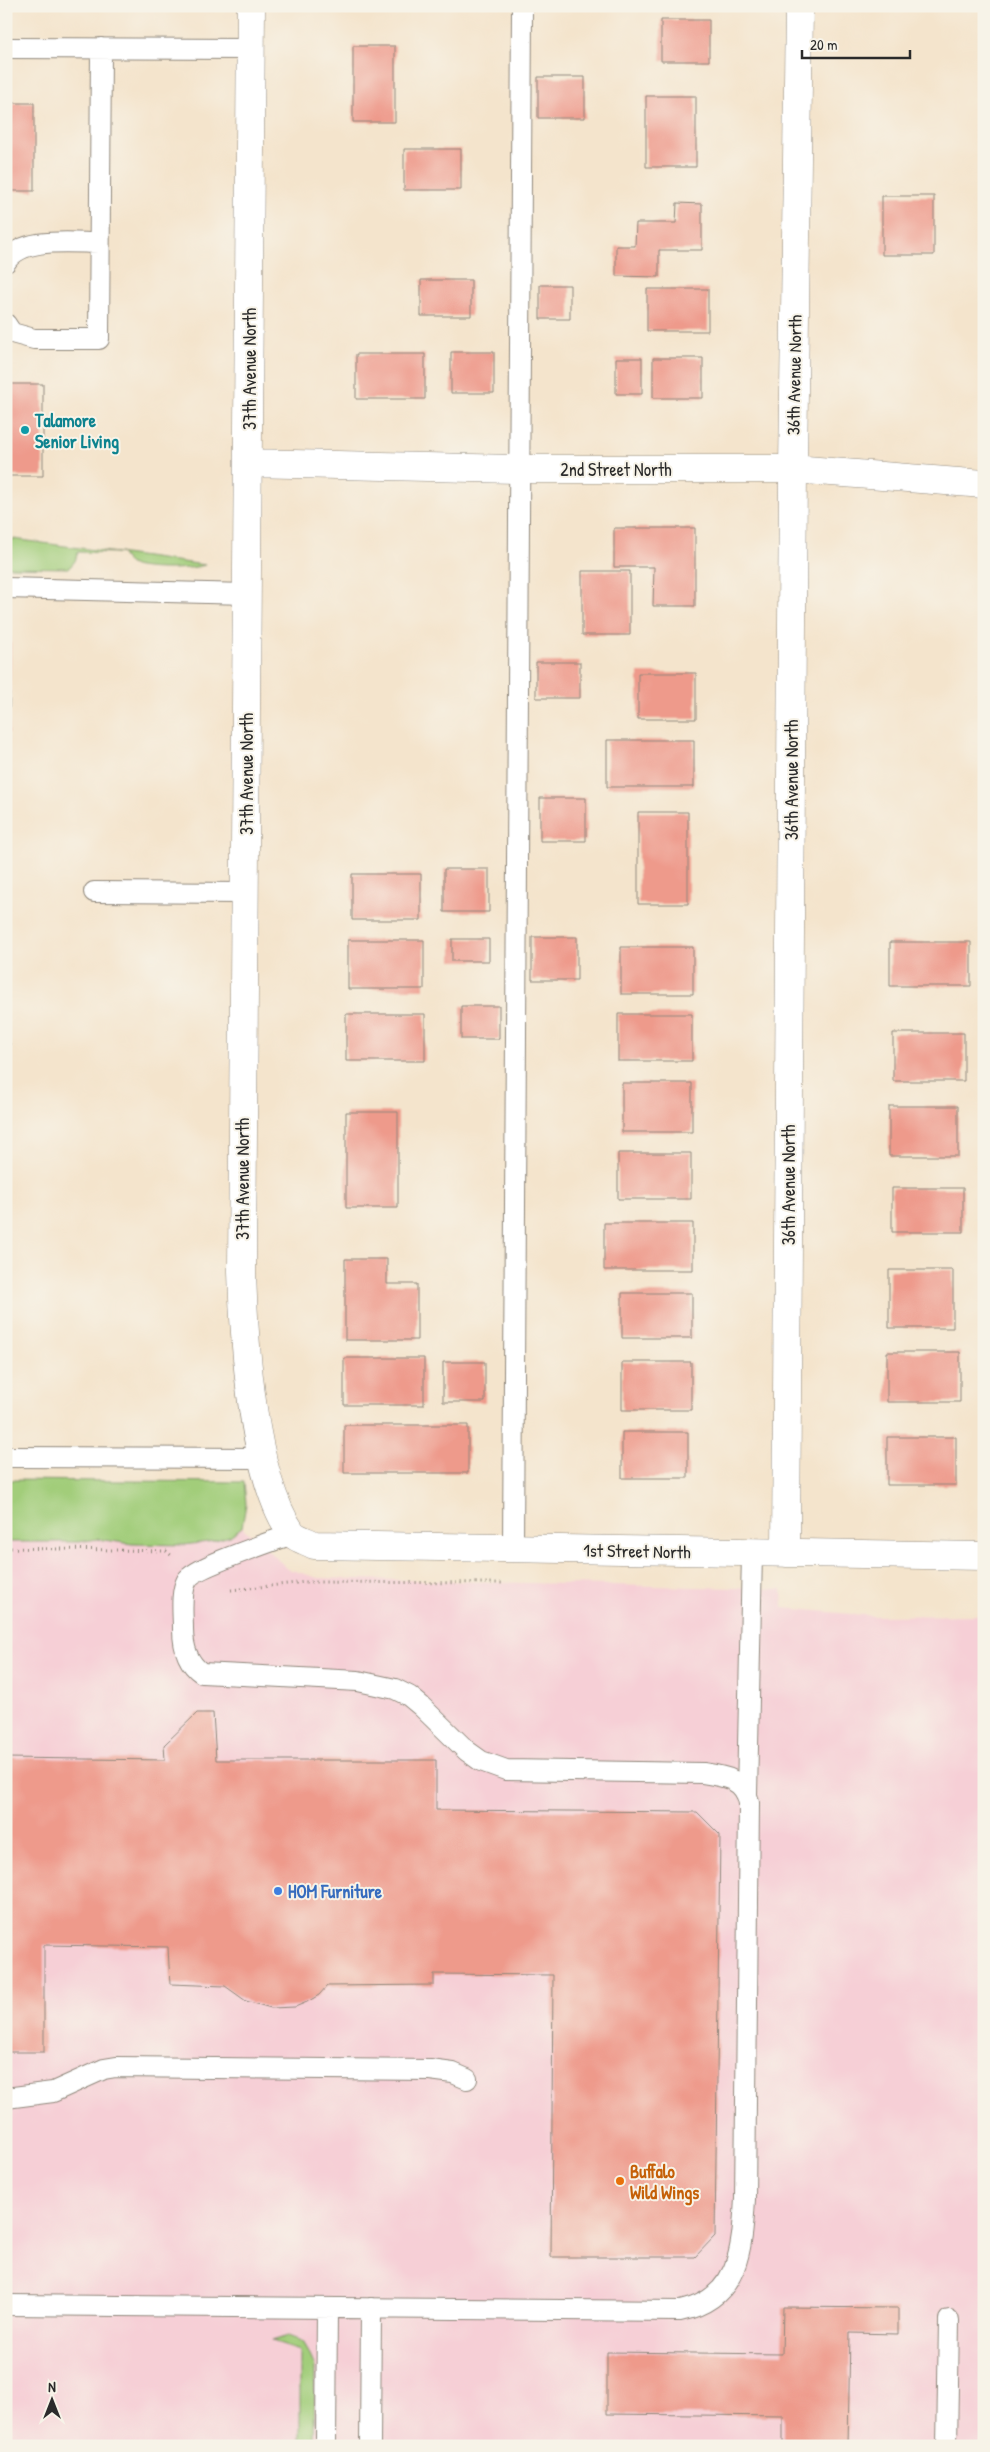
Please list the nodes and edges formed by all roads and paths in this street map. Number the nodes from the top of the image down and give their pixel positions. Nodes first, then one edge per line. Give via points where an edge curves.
1 (251, 6) edge
2 (522, 6) edge
3 (799, 6) edge
4 (6, 48) edge
5 (101, 48) junction
6 (251, 50) junction
7 (99, 243) junction
8 (6, 262) edge
9 (6, 324) edge
10 (248, 463) junction
11 (519, 469) junction
12 (793, 469) junction
13 (984, 484) edge
14 (6, 588) edge
15 (247, 594) junction
16 (94, 892) dead end
17 (245, 893) junction
18 (6, 1457) edge
19 (263, 1458) junction
20 (292, 1534) junction
21 (513, 1548) junction
22 (752, 1553) junction
23 (786, 1553) junction
24 (984, 1556) edge
25 (747, 1795) junction
26 (467, 2079) dead end
27 (6, 2098) edge
28 (6, 2305) edge
29 (327, 2308) junction
30 (371, 2308) junction
31 (949, 2320) dead end
32 (326, 2446) edge
33 (370, 2446) edge
34 (947, 2446) edge

1 - 6 street, 37th Avenue North
2 - 11 lane
3 - 12 street, 36th Avenue North
4 - 5 lane
5 - 6 lane
5 - 7 lane
6 - 10 street, 37th Avenue North
7 - 8 lane via 37,243 10,255
7 - 9 lane via 99,339 34,339 12,333
10 - 11 street, 2nd Street North
10 - 15 street, 37th Avenue North
11 - 12 street, 2nd Street North
11 - 21 lane
12 - 13 street, 2nd Street North
12 - 23 street, 36th Avenue North
14 - 15 lane
15 - 17 street, 37th Avenue North
16 - 17 lane
17 - 19 street, 37th Avenue North via 243,1313
18 - 19 lane
19 - 20 street, 37th Avenue North via 274,1500
20 - 21 street, 1st Street North via 314,1545
20 - 25 lane via 204,1568 188,1578 183,1592 183,1634 186,1652 193,1666 202,1672 358,1681 395,1689 421,1706 467,1751 481,1761 506,1770 703,1773 734,1780
21 - 22 street, 1st Street North
22 - 23 street, 1st Street North
22 - 25 lane
23 - 24 street, 1st Street North
25 - 30 lane via 745,2199 736,2264 724,2288 702,2305 680,2311
26 - 27 lane via 453,2073 430,2070 116,2067 104,2069 53,2092
28 - 29 lane
29 - 30 lane
29 - 32 lane
30 - 33 lane
31 - 34 lane

